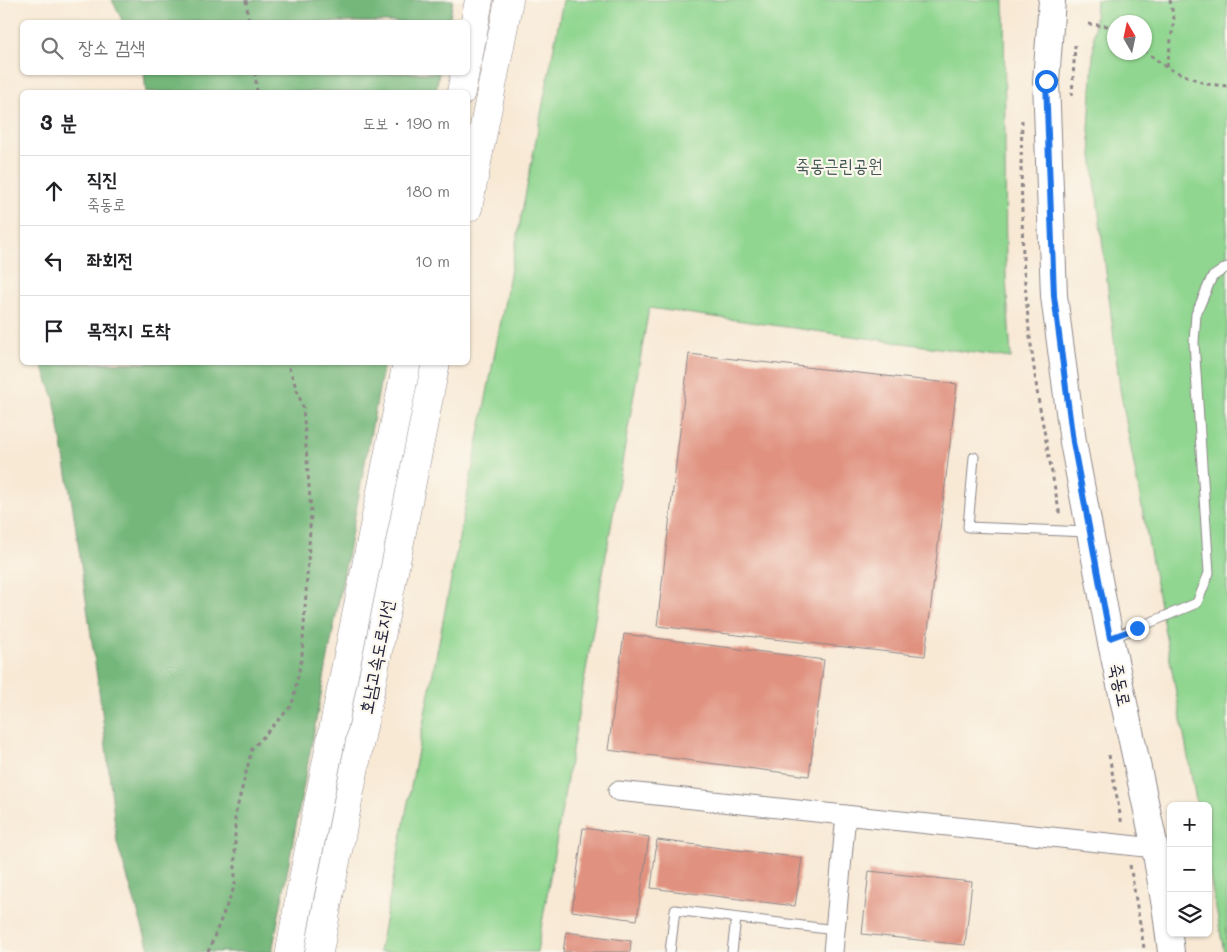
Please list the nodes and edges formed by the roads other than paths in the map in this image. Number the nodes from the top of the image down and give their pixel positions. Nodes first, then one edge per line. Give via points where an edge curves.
1 (479, 0) edge
2 (509, 0) edge
3 (1052, 0) edge
4 (470, 48) edge
5 (464, 75) edge
6 (461, 90) edge
7 (470, 198) edge
8 (1227, 267) edge
9 (406, 365) edge
10 (435, 365) edge
11 (974, 457) dead end
12 (1090, 532) junction
13 (1110, 638) junction
14 (618, 791) dead end
15 (846, 815) junction
16 (1155, 848) junction
17 (736, 918) junction
18 (835, 930) junction
19 (290, 952) edge
20 (319, 952) edge
21 (670, 952) edge
22 (732, 952) edge
23 (833, 952) edge
24 (1172, 952) edge

1 - 4 highway
2 - 7 highway
3 - 12 street, 죽동로 via 1046,81 1054,296 1073,442
5 - 6 highway
8 - 13 lane via 1212,277 1199,306 1194,342 1209,573 1197,603
9 - 19 highway, 호남고속도로지선
10 - 20 highway, 호남고속도로지선
11 - 12 lane via 968,527
12 - 13 street, 죽동로
13 - 16 street, 죽동로
14 - 15 street
15 - 16 street
15 - 18 street
16 - 24 street, 죽동로
17 - 18 lane
17 - 21 lane via 675,910
17 - 22 lane
18 - 23 street

